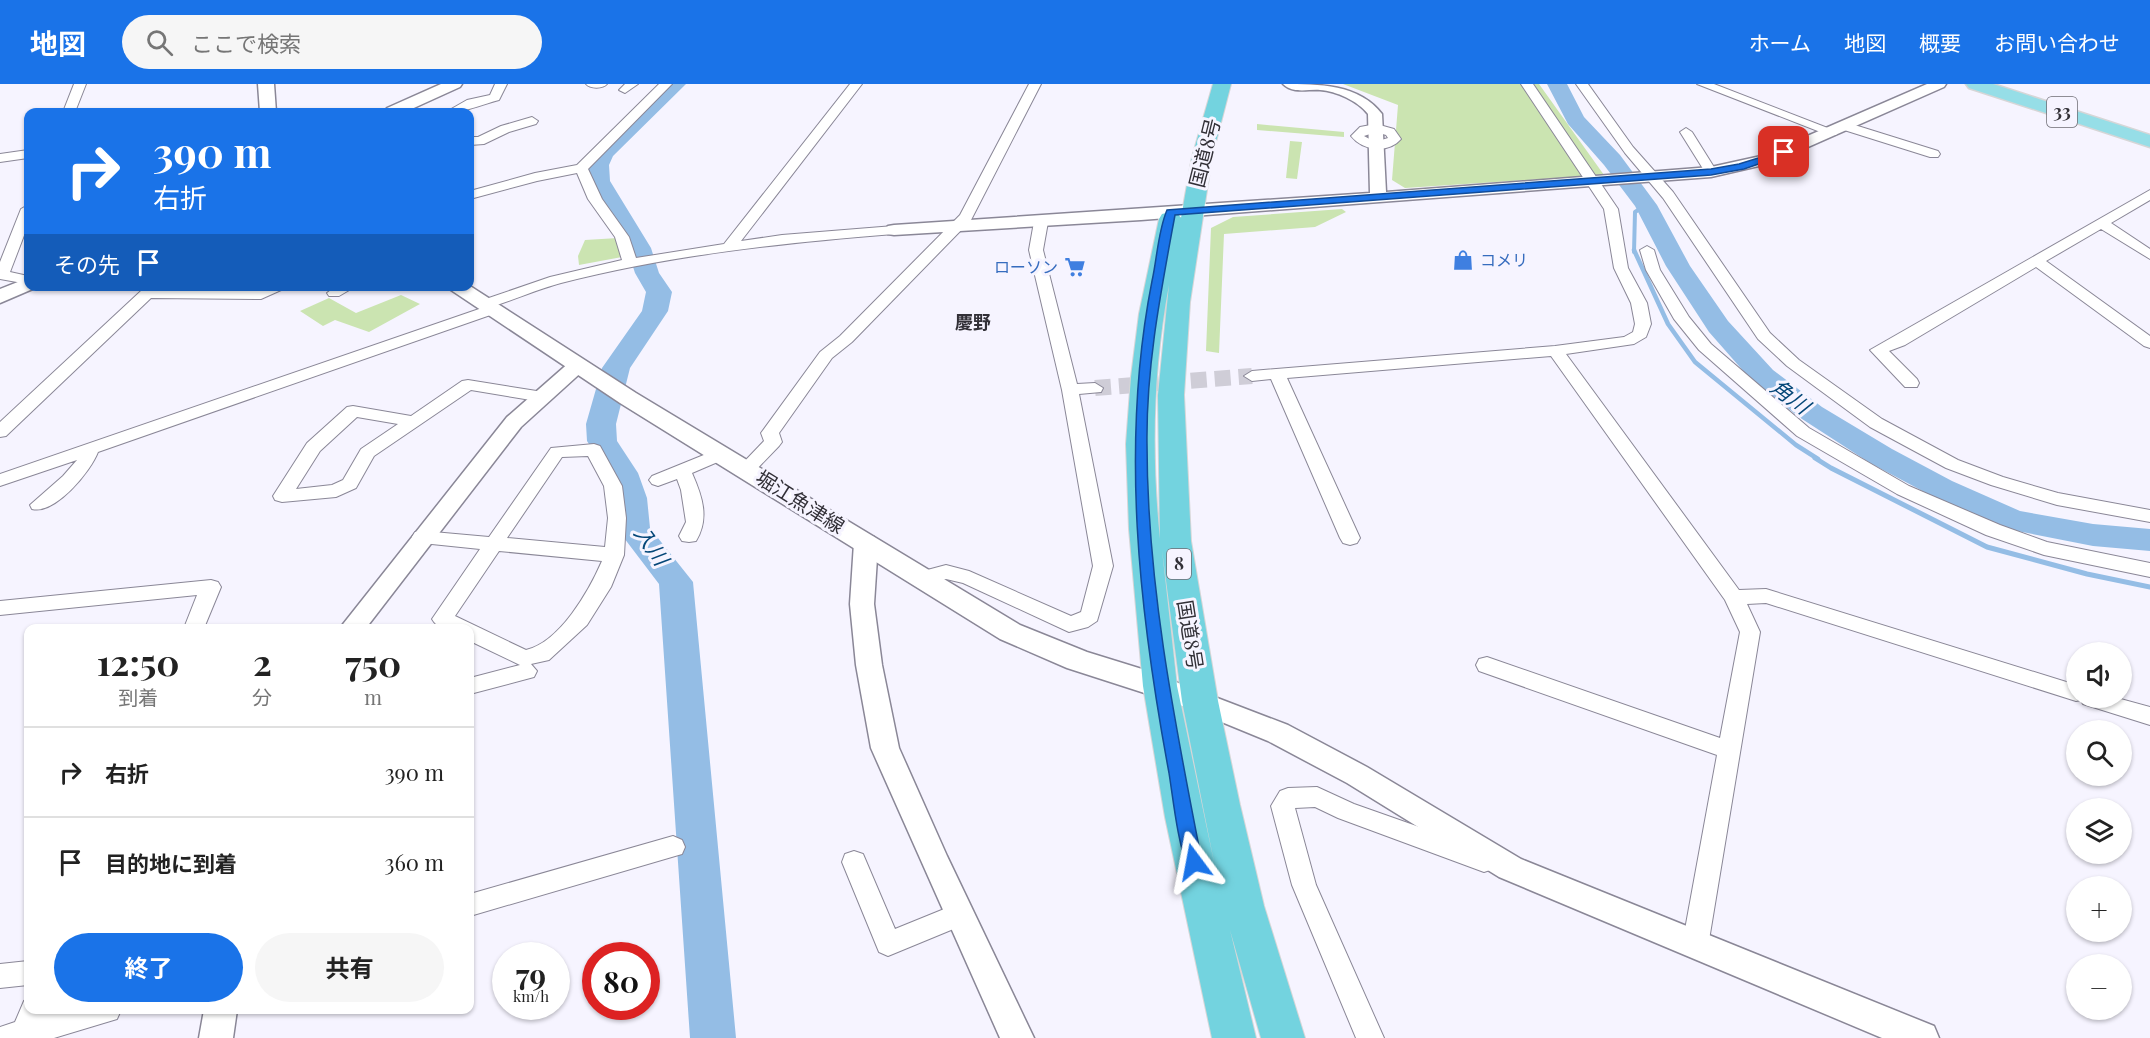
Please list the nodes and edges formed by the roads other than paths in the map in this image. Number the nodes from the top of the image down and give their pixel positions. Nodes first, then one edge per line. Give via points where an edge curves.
1 (80, 84) edge
2 (266, 84) edge
3 (454, 84) edge
4 (501, 84) edge
5 (592, 84) edge
6 (602, 84) edge
7 (666, 84) edge
8 (856, 84) edge
9 (1035, 84) edge
10 (1201, 84) edge
11 (1222, 84) edge
12 (1290, 84) edge
13 (1527, 84) edge
14 (1582, 84) edge
15 (1702, 84) edge
16 (1939, 84) edge
17 (1975, 84) edge
18 (1319, 85) edge
19 (71, 108) edge
20 (267, 108) edge
21 (402, 108) edge
22 (460, 108) edge
23 (532, 121) dead end
24 (1839, 129) junction
25 (1686, 132) dead end
26 (474, 141) edge
27 (2150, 141) edge
28 (1935, 154) dead end
29 (24, 155) edge
30 (0, 158) edge
31 (581, 168) junction
32 (1711, 172) junction
33 (1652, 178) junction
34 (1594, 183) junction
35 (474, 194) edge
36 (2150, 194) edge
37 (1378, 198) junction
38 (1181, 212) junction
39 (24, 219) edge
40 (1041, 222) junction
41 (2101, 223) junction
42 (957, 226) junction
43 (894, 230) joint
44 (730, 246) junction
45 (1647, 250) dead end
46 (2150, 255) edge
47 (2038, 262) junction
48 (630, 263) junction
49 (1, 275) edge
50 (24, 281) edge
51 (24, 284) edge
52 (269, 291) edge
53 (338, 291) edge
54 (463, 291) edge
55 (334, 293) dead end
56 (0, 297) edge
57 (490, 307) junction
58 (2150, 344) edge
59 (1555, 351) junction
60 (578, 365) junction
61 (1277, 374) junction
62 (1252, 376) tunnel mouth
63 (1911, 383) dead end
64 (1095, 388) tunnel mouth
65 (1070, 390) junction
66 (543, 397) junction
67 (412, 421) junction
68 (0, 432) edge
69 (91, 448) junction
70 (721, 454) junction
71 (747, 469) junction
72 (682, 470) junction
73 (0, 480) edge
74 (658, 480) dead end
75 (39, 505) dead end
76 (2150, 516) edge
77 (689, 536) dead end
78 (422, 537) junction
79 (1350, 538) dead end
80 (492, 543) junction
81 (866, 543) junction
82 (614, 555) junction
83 (2150, 570) edge
84 (923, 578) junction
85 (1734, 597) junction
86 (0, 608) edge
87 (196, 624) edge
88 (355, 624) edge
89 (453, 624) edge
90 (474, 634) edge
91 (1487, 665) dead end
92 (526, 671) dead end
93 (474, 685) edge
94 (1160, 686) junction
95 (2066, 690) edge
96 (1200, 701) junction
97 (2124, 708) edge
98 (2150, 716) edge
99 (1729, 750) junction
100 (673, 847) dead end
101 (854, 862) dead end
102 (1510, 868) junction
103 (474, 904) edge
104 (959, 915) junction
105 (1695, 946) junction
106 (24, 973) edge
107 (0, 976) edge
108 (86, 1014) edge
109 (220, 1014) edge
110 (22, 1027) edge
111 (216, 1038) edge
112 (1017, 1038) edge
113 (1234, 1038) edge
114 (1283, 1038) edge
115 (1370, 1038) edge
116 (1922, 1038) edge

1 - 19 street
2 - 20 main road
3 - 21 main road
4 - 22 street via 495,98
5 - 6 street
7 - 31 street
8 - 44 street
9 - 42 street via 966,217
10 - 38 highway, 国道8号 / 8 via 1182,158
11 - 38 highway, 国道8号 / 8 via 1202,157
12 - 18 street
13 - 34 street
14 - 33 street
15 - 24 street
16 - 24 street
17 - 27 main road, 33
18 - 37 street via 1363,100 1376,114
23 - 26 street
24 - 28 street
24 - 32 street via 1766,160
25 - 32 street
29 - 30 street
31 - 35 street
31 - 48 street via 595,199 624,238 630,250
32 - 33 street
33 - 34 street
33 - 76 street via 1764,336 1876,423 1952,464 1997,481 2057,499
34 - 37 street
34 - 59 street via 1611,209 1621,267 1639,303 1644,324 1640,334 1628,341
36 - 41 street
37 - 38 street
38 - 40 street
38 - 94 highway, 国道8号 / 8 via 1151,314 1140,444 1144,529
38 - 96 highway, 国道8号 / 8 via 1172,416 1176,541
39 - 49 street
40 - 42 street
40 - 65 street via 1036,250
41 - 46 street
41 - 47 street
42 - 43 street
42 - 71 street via 826,355 770,433 773,442
43 - 44 street
44 - 48 street
45 - 83 street via 1653,270 1705,347 1803,432 1946,512 2044,548
47 - 58 street
47 - 63 street via 1899,342 1878,350
48 - 57 street via 555,280
49 - 50 street
51 - 56 main road
52 - 68 street via 147,293
53 - 55 street
54 - 57 main road, 堀江魚津線
57 - 60 main road, 堀江魚津線
57 - 69 street
59 - 61 street
59 - 85 street
60 - 66 street
60 - 70 main road, 堀江魚津線
61 - 62 street
61 - 79 street
64 - 65 street
65 - 84 street via 1103,566 1090,616 1069,624 969,578 946,572
66 - 67 street via 468,385
66 - 78 street via 513,422
67 - 67 street via 367,453 350,484 336,491 282,496 313,447 353,411
69 - 73 street
69 - 75 street via 88,458 59,491
70 - 71 main road, 堀江魚津線
70 - 72 street
71 - 81 main road, 堀江魚津線
72 - 74 street
72 - 77 street via 695,522
78 - 80 street
78 - 88 street
80 - 82 street
80 - 82 street via 557,452 594,450 613,486 617,518
80 - 89 street via 442,619
81 - 84 main road, 堀江魚津線
81 - 104 street via 862,604 885,748
82 - 90 street via 601,587 580,620 542,654 524,658
84 - 94 main road, 堀江魚津線 via 1010,632 1077,660
85 - 95 street via 1766,596
85 - 99 street via 1750,632
86 - 87 street via 211,587
91 - 99 street
92 - 93 street
94 - 96 street
94 - 113 highway, 国道8号 / 8 via 1184,818
96 - 102 street via 1278,733 1357,775
96 - 114 highway, 国道8号 / 8 via 1244,906
97 - 98 street
99 - 105 street
100 - 103 street
101 - 104 street via 888,944
102 - 105 street
102 - 115 street via 1455,852 1317,797 1288,798 1283,806 1304,885
104 - 112 street
105 - 116 street
106 - 107 street
108 - 110 street
109 - 111 street

